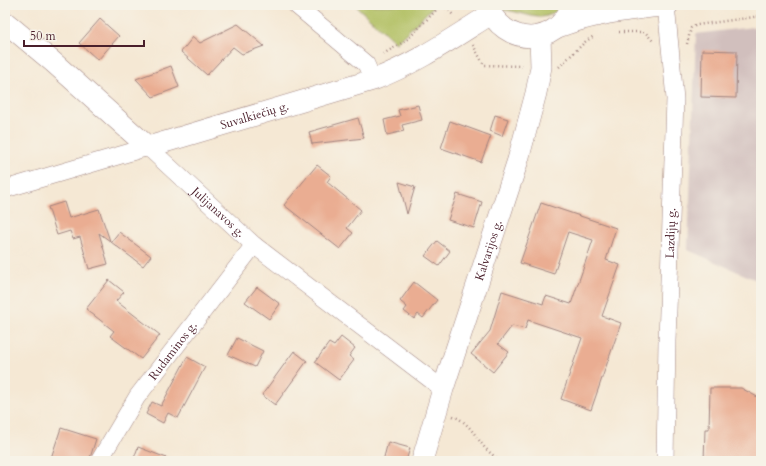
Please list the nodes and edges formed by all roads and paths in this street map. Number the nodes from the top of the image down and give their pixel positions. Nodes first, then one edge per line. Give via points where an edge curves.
1 (296, 5) edge
2 (442, 5) edge
3 (572, 5) edge
4 (667, 5) edge
5 (489, 9) edge
6 (761, 16) edge
7 (5, 22) edge
8 (558, 27) junction
9 (464, 31) junction
10 (612, 32) dead end
11 (598, 35) dead end
12 (540, 36) junction
13 (671, 52) junction
14 (541, 67) junction
15 (370, 72) junction
16 (148, 147) junction
17 (5, 189) edge
18 (254, 245) junction
19 (443, 389) junction
20 (437, 409) junction
21 (99, 461) edge
22 (422, 461) edge
23 (500, 461) edge
24 (665, 461) edge

1 - 15 street
2 - 9 path via 457,19
2 - 15 path
3 - 8 main road
4 - 8 main road via 603,13
4 - 13 street, Lazdijų g.
5 - 9 main road, Suvalkiečių g.
5 - 12 main road via 500,25 512,33 526,37
6 - 13 path via 697,25 691,28 688,35 687,52
7 - 16 main road, Julijanavos g.
8 - 12 main road
9 - 14 path via 484,64
9 - 15 main road, Suvalkiečių g. via 401,69
10 - 13 path via 645,32 654,42 655,52
11 - 14 path via 585,42 560,68
12 - 14 main road, Kalvarijos g.
13 - 24 street, Lazdijų g. via 675,99
14 - 19 main road, Kalvarijos g. via 518,160
15 - 16 main road, Suvalkiečių g.
16 - 17 street, Suvalkiečių g.
16 - 18 street, Julijanavos g.
18 - 19 street, Julijanavos g.
18 - 21 street, Rudaminos g. via 137,397
19 - 20 main road, Kalvarijos g.
20 - 22 main road, Kalvarijos g.
20 - 23 path via 459,418

